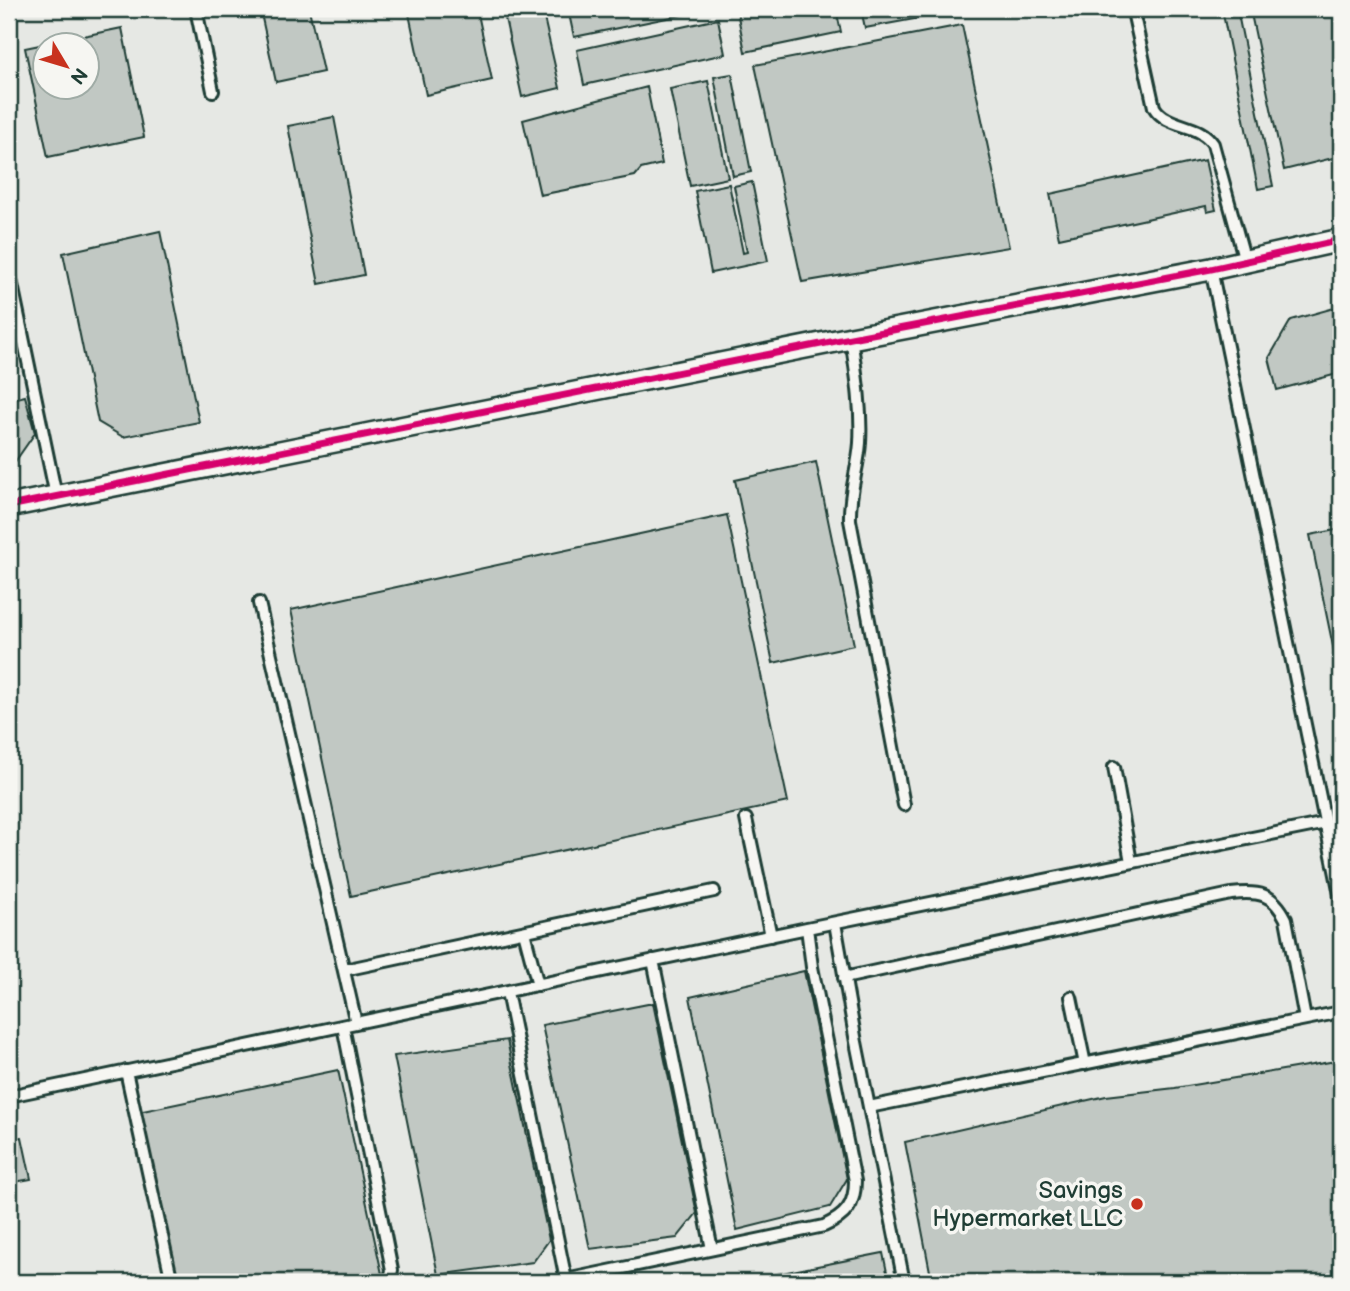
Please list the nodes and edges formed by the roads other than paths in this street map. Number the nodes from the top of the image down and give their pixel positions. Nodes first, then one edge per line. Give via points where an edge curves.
1 (195, 9) edge
2 (1135, 16) dead end
3 (213, 91) dead end
4 (1341, 240) edge
5 (1245, 261) junction
6 (1211, 269) junction
7 (9, 270) edge
8 (851, 338) junction
9 (57, 496) junction
10 (9, 506) edge
11 (260, 603) dead end
12 (1114, 766) dead end
13 (904, 806) dead end
14 (746, 819) dead end
15 (1326, 823) junction
16 (1131, 862) junction
17 (714, 891) dead end
18 (1341, 899) edge
19 (835, 923) junction
20 (807, 928) junction
21 (524, 932) junction
22 (771, 936) junction
23 (653, 960) junction
24 (344, 970) junction
25 (844, 978) junction
26 (538, 985) junction
27 (507, 992) junction
28 (1071, 997) dead end
29 (1341, 1012) edge
30 (1305, 1019) junction
31 (356, 1023) junction
32 (343, 1026) junction
33 (1085, 1064) junction
34 (127, 1072) junction
35 (9, 1096) edge
36 (869, 1107) junction
37 (712, 1249) junction
38 (561, 1281) edge
39 (172, 1282) edge
40 (387, 1282) edge
41 (904, 1282) edge

1 - 3 lane
2 - 5 lane via 1154,107 1163,118 1202,132 1213,144
4 - 5 street
5 - 6 street
6 - 8 street
6 - 15 lane
7 - 9 lane
8 - 9 street
8 - 13 lane via 860,425 850,520
9 - 10 street
11 - 24 lane
12 - 16 lane
14 - 22 lane
15 - 16 lane
15 - 18 lane
16 - 19 lane
17 - 21 lane
19 - 20 lane
19 - 25 lane
20 - 22 lane
20 - 37 lane via 855,1195 838,1219 824,1226
21 - 24 lane
21 - 26 lane
22 - 23 lane
23 - 26 lane
23 - 37 lane
24 - 31 lane
25 - 30 lane via 1249,892 1265,895 1279,905 1286,919
25 - 36 lane
26 - 27 lane
27 - 31 lane
27 - 38 lane
28 - 33 lane
29 - 30 lane
30 - 33 lane
31 - 32 lane
32 - 34 lane
32 - 40 lane via 392,1275
33 - 36 lane
34 - 35 lane
34 - 39 lane
36 - 41 lane
37 - 38 lane

